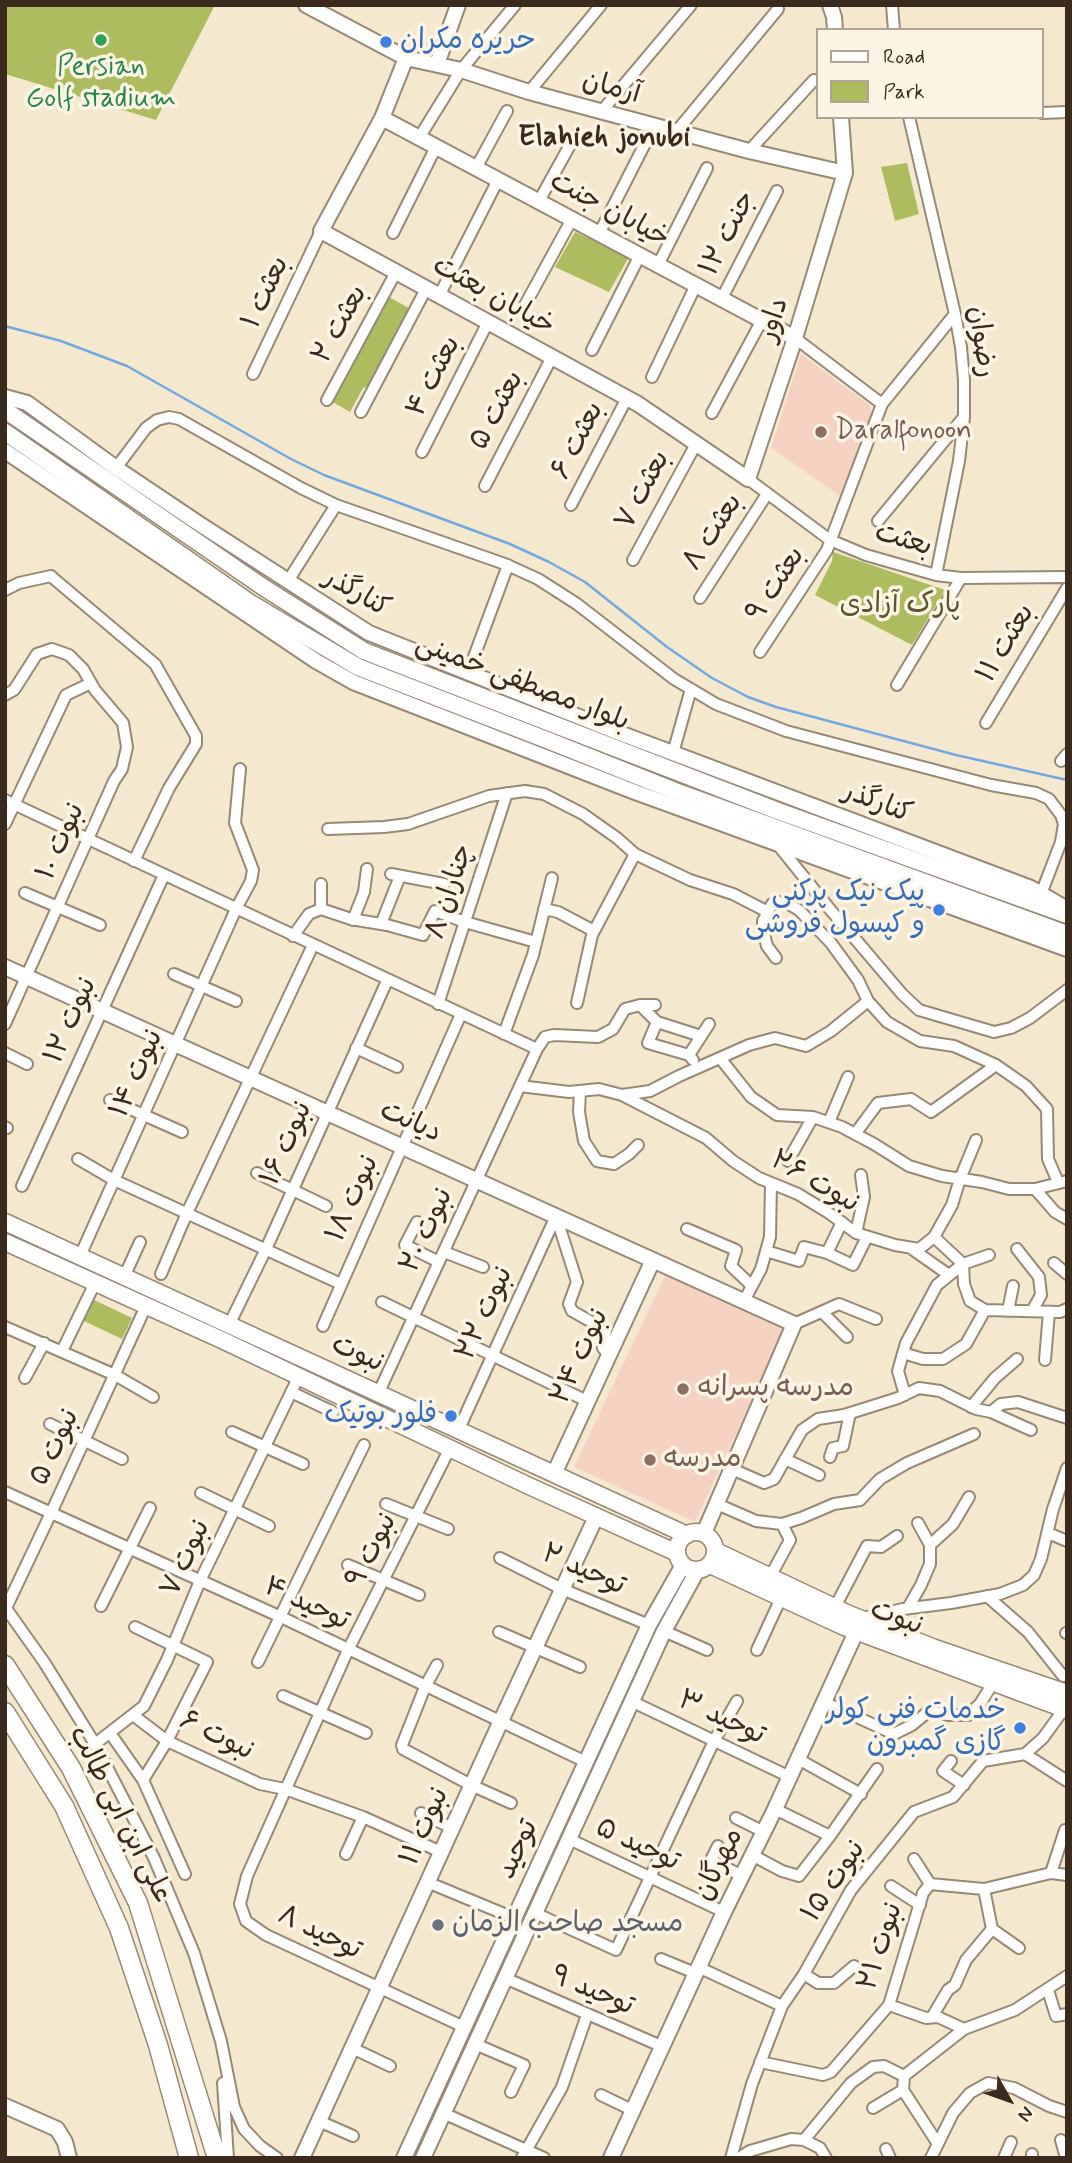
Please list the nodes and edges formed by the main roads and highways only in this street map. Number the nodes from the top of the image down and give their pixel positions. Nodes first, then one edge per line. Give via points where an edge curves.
1 (5, 410) edge
2 (5, 432) edge
3 (1067, 915) edge
4 (1067, 934) edge
5 (5, 1222) edge
6 (5, 1242) edge
7 (226, 1333) junction
8 (458, 1431) junction
9 (450, 1448) junction
10 (687, 1535) junction
11 (705, 1562) junction
12 (859, 1625) junction
13 (5, 1665) edge
14 (1064, 1691) edge
15 (5, 1712) edge
16 (189, 2158) edge
17 (217, 2158) edge

1 - 3 main road, بلوار مصطفی خمینی via 364,652 778,811
2 - 4 main road, بلوار مصطفی خمینی via 252,604 358,667 675,791
5 - 7 main road, نبوت via 124,1277
6 - 7 main road, نبوت via 146,1306
7 - 8 main road, نبوت
7 - 9 main road, نبوت via 299,1376
8 - 9 main road
8 - 10 main road, نبوت
9 - 11 main road, نبوت
10 - 11 main road via 679,1544
10 - 11 main road via 704,1534 715,1544
11 - 12 main road, نبوت via 781,1598
11 - 12 main road, نبوت via 770,1577 835,1607
12 - 14 main road, نبوت
12 - 14 main road, نبوت via 993,1683
13 - 17 main road, علی ابن ابی طالب via 71,1768 138,1903
15 - 16 main road, علی ابن ابی طالب via 64,1807 119,1928

